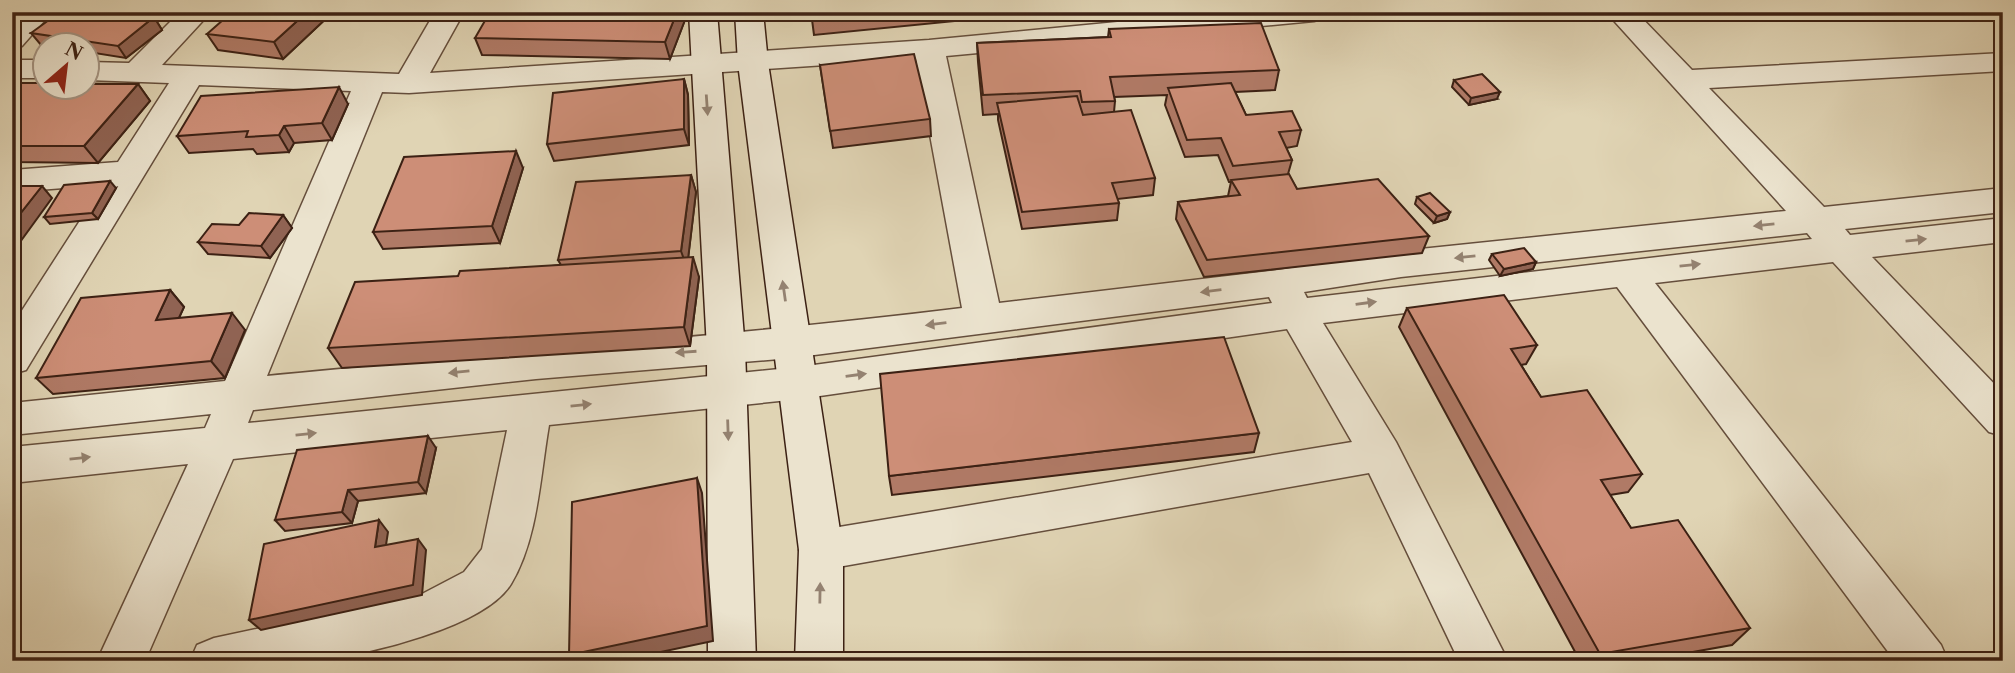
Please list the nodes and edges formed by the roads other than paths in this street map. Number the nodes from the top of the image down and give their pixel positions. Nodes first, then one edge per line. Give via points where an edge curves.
1 (38, 12) edge
2 (197, 12) edge
3 (450, 12) edge
4 (703, 12) edge
5 (749, 12) edge
6 (1314, 12) edge
7 (1620, 12) edge
8 (1198, 18) edge
9 (12, 40) edge
10 (929, 49) junction
11 (2003, 62) edge
12 (12, 63) edge
13 (753, 63) junction
14 (704, 66) junction
15 (32, 67) edge
16 (12, 69) edge
17 (32, 69) edge
18 (102, 72) edge
19 (136, 74) junction
20 (189, 76) junction
21 (1683, 80) junction
22 (409, 83) junction
23 (370, 84) junction
24 (129, 172) junction
25 (12, 181) edge
26 (2003, 200) edge
27 (1815, 220) junction
28 (2003, 230) edge
29 (1842, 248) junction
30 (1626, 272) junction
31 (1289, 298) junction
32 (983, 318) junction
33 (726, 349) junction
34 (12, 359) edge
35 (795, 363) junction
36 (727, 390) junction
37 (240, 394) junction
38 (531, 410) junction
39 (12, 419) edge
40 (2003, 420) edge
41 (219, 443) junction
42 (1381, 454) junction
43 (12, 465) edge
44 (821, 550) junction
45 (121, 661) edge
46 (214, 661) edge
47 (732, 661) edge
48 (819, 661) edge
49 (1484, 661) edge
50 (1924, 661) edge

1 - 9 street
2 - 19 street
3 - 22 street
4 - 14 street
5 - 13 street
6 - 8 street
7 - 21 street
8 - 10 street
10 - 13 street
10 - 32 street
11 - 21 street
12 - 15 street
13 - 14 street
35 -> 13 street
14 - 22 street
14 -> 33 street
16 - 17 street
18 - 19 street
19 - 20 street
20 - 23 street
20 - 24 street
21 - 27 street
22 - 23 street
23 - 37 street
24 - 25 street
24 - 34 street
26 - 27 street
27 - 29 street
27 -> 31 street via 1401,264
29 -> 28 street
30 -> 29 street
29 - 40 street
31 -> 30 street
30 - 50 street
31 -> 32 street
35 -> 31 street
31 - 42 street
32 -> 35 street
33 - 35 street
33 - 36 street
33 -> 37 street
35 - 36 street
35 - 44 street
38 -> 36 street
36 -> 47 street
37 - 39 street
37 - 41 street
41 -> 38 street
38 - 46 street via 504,551 480,587 429,614
43 -> 41 street
41 - 45 street
42 - 44 street
42 - 49 street
48 -> 44 street

